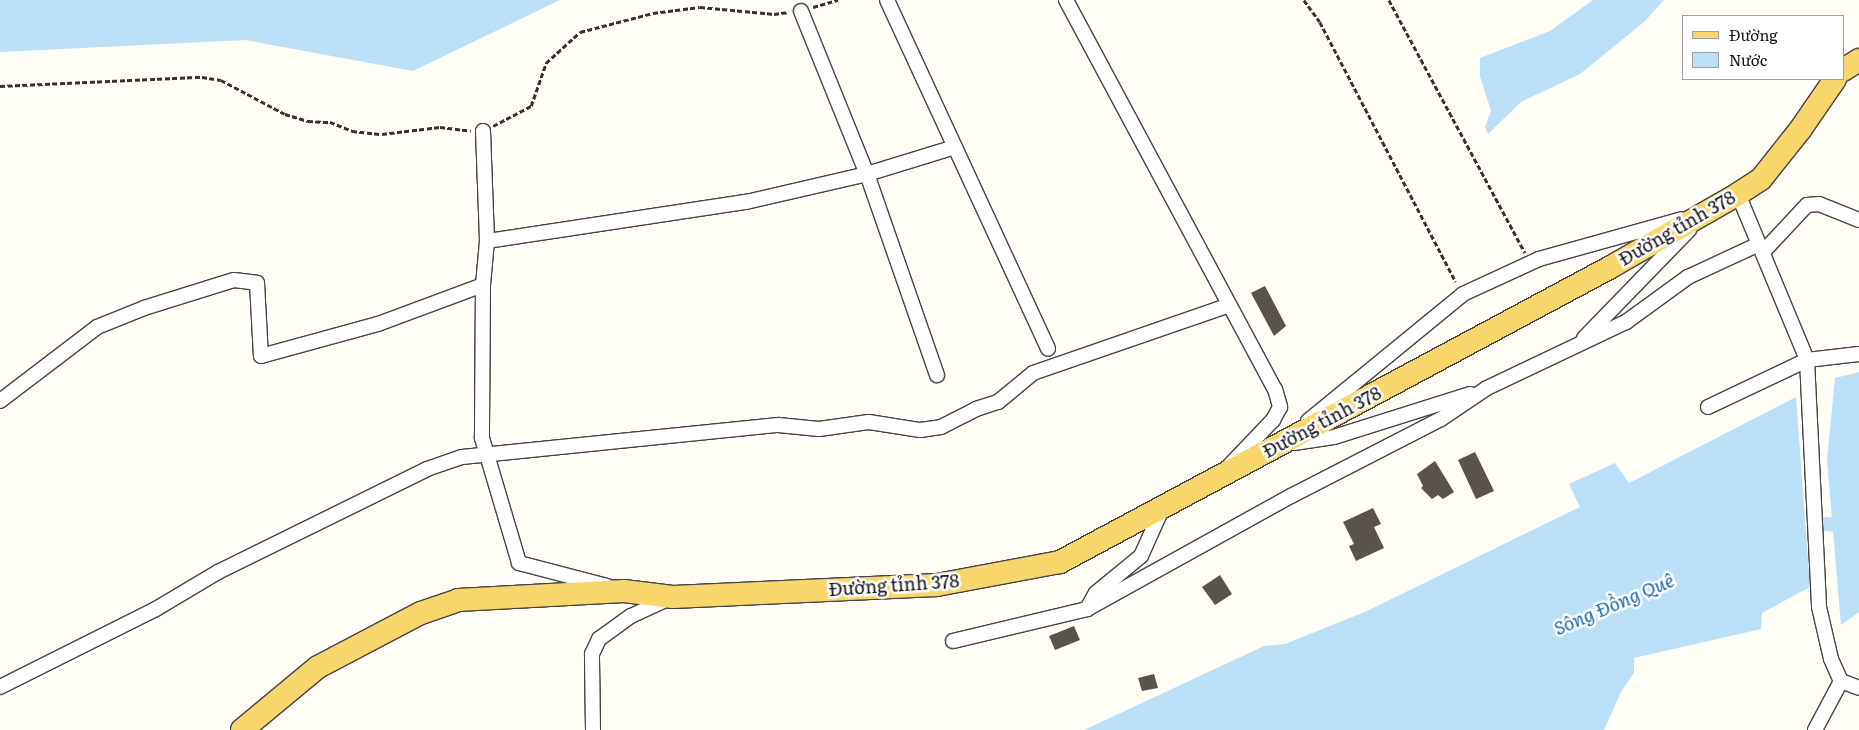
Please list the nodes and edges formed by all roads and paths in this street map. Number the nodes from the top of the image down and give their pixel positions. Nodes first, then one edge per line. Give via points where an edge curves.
1 (838, 0) edge
2 (887, 0) edge
3 (1066, 0) edge
4 (1304, 0) edge
5 (1389, 0) edge
6 (801, 11) junction
7 (1859, 60) edge
8 (1844, 69) edge
9 (1834, 80) edge
10 (0, 86) edge
11 (483, 131) junction
12 (955, 147) junction
13 (867, 174) junction
14 (1738, 194) junction
15 (1705, 213) junction
16 (1859, 220) edge
17 (487, 241) junction
18 (1761, 248) junction
19 (1530, 263) junction
20 (483, 285) junction
21 (1463, 294) junction
22 (1229, 305) junction
23 (1576, 346) junction
24 (1048, 349) dead end
25 (1859, 354) edge
26 (1807, 360) junction
27 (937, 375) dead end
28 (1487, 388) junction
29 (0, 401) edge
30 (1708, 407) dead end
31 (1279, 445) junction
32 (487, 454) junction
33 (1219, 477) junction
34 (1164, 507) junction
35 (624, 590) junction
36 (673, 597) junction
37 (1087, 609) junction
38 (953, 641) dead end
39 (1841, 681) junction
40 (0, 688) edge
41 (1859, 688) edge
42 (242, 730) edge
43 (593, 730) edge
44 (1815, 730) edge

1 - 6 path
2 - 12 street
3 - 22 street
4 - 21 path via 1320,22
5 - 19 path
6 - 11 path via 774,14 700,7 653,13 580,32 546,63 531,106
6 - 13 street
7 - 8 main road
9 - 14 main road, Đường tỉnh 378 via 1761,179
10 - 11 path via 202,77 221,80 285,114 308,121 330,122 352,131 382,134 440,127
11 - 17 street
12 - 13 street
12 - 24 street
13 - 17 street via 746,202
13 - 27 street
14 - 15 main road, Đường tỉnh 378
14 - 18 street
15 - 19 street
15 - 23 street
15 - 31 main road, Đường tỉnh 378
16 - 18 street via 1819,204 1807,205
17 - 20 street
18 - 23 street via 1688,277 1626,322
18 - 26 street
19 - 21 street
20 - 29 street via 378,324 261,356 257,283 234,280 144,308 96,327
20 - 32 street via 482,438
21 - 31 street
22 - 32 street via 1033,373 998,402 941,427 920,430 869,422 819,429 778,425
22 - 33 street via 1275,389 1280,407 1273,420
23 - 28 street
25 - 26 street
26 - 30 street
26 - 39 street via 1819,607 1831,660
28 - 31 street via 1334,437
28 - 37 street via 1441,419 1291,496
31 - 33 main road, Đường tỉnh 378
32 - 35 street via 519,563
32 - 40 street via 462,457 367,498 218,572 156,609
33 - 34 main road, Đường tỉnh 378
34 - 36 main road, Đường tỉnh 378 via 1060,562 937,586
34 - 37 street via 1141,556 1096,593
35 - 36 main road, Đường tỉnh 378
35 - 42 main road, Đường tỉnh 378 via 458,600 421,613 318,668
36 - 43 street via 632,616 599,639 592,654
37 - 38 street
39 - 41 street
39 - 44 street

